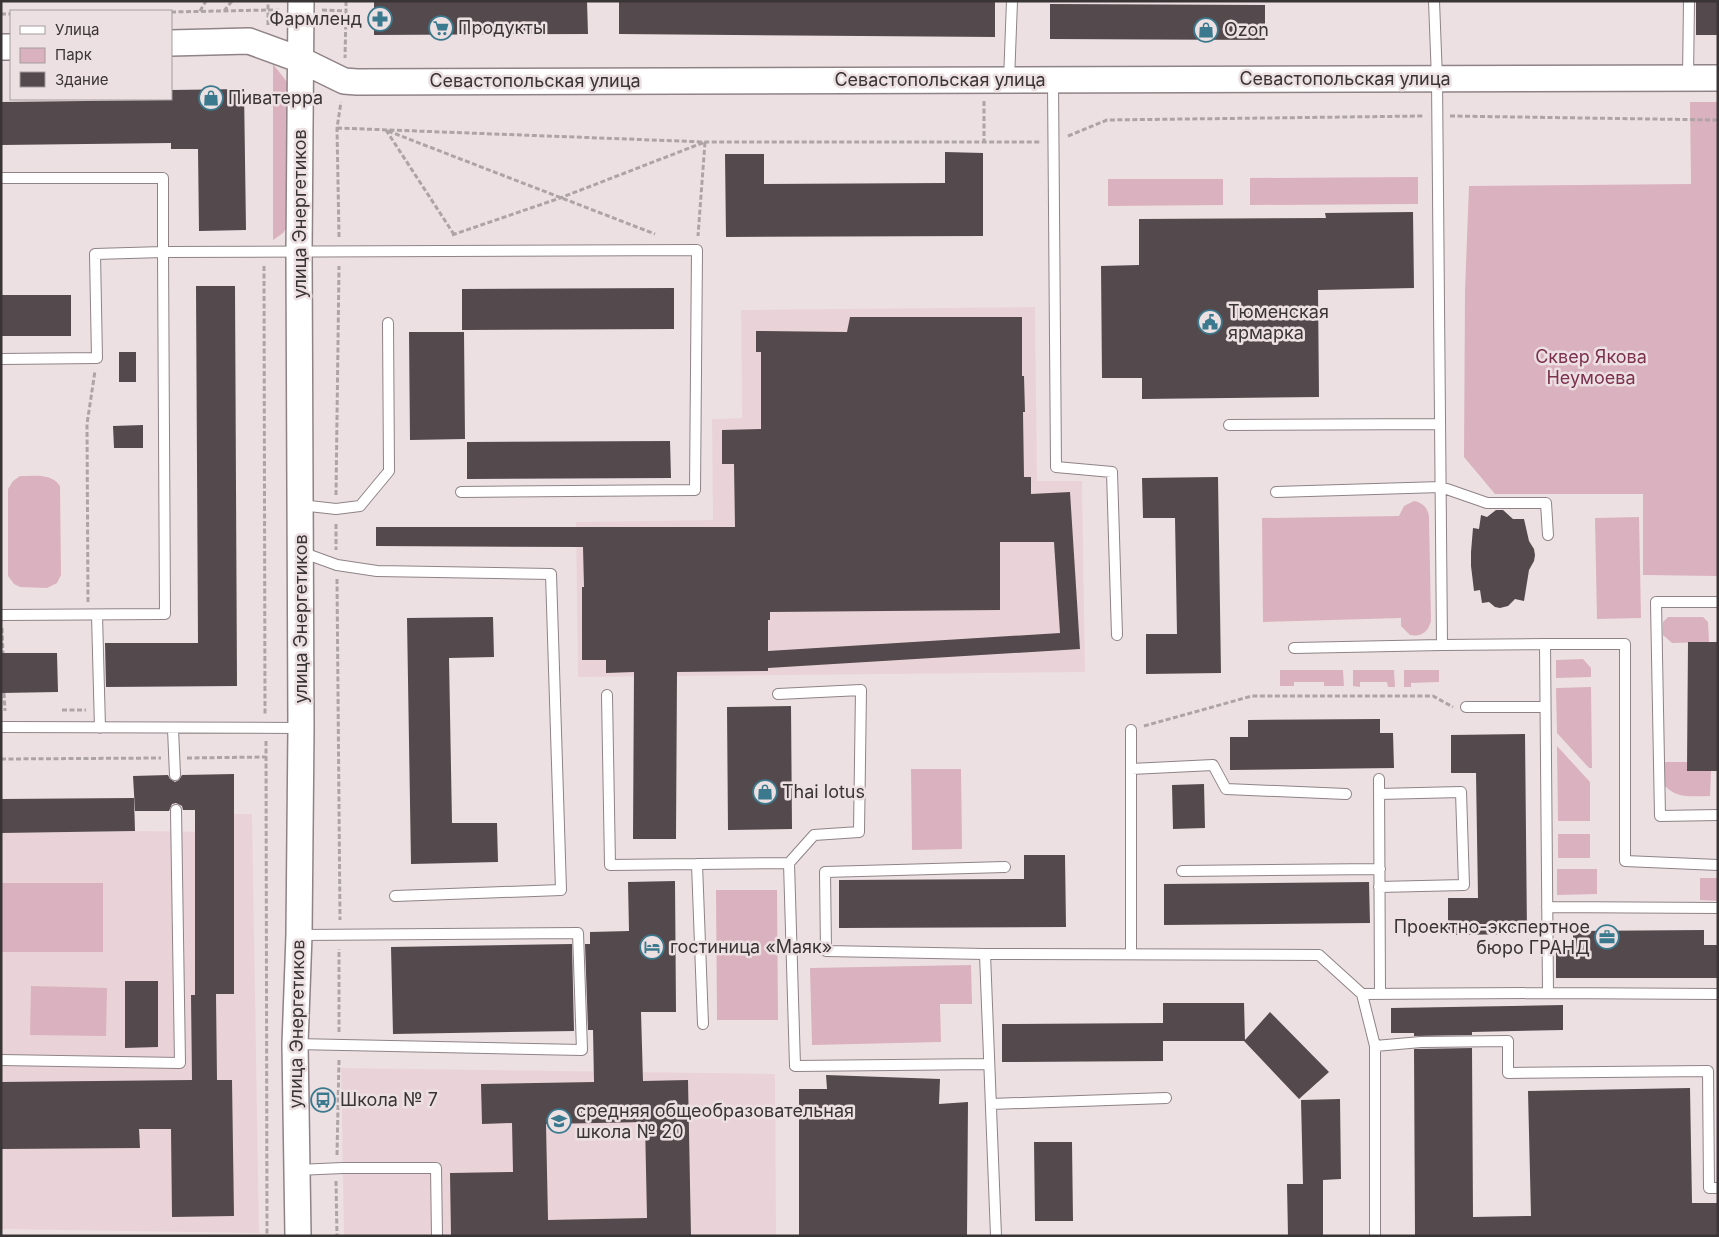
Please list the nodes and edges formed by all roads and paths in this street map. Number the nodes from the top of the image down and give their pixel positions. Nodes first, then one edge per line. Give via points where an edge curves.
1 (206, 1) edge
2 (232, 1) edge
3 (268, 1) edge
4 (301, 1) edge
5 (346, 1) edge
6 (1012, 1) edge
7 (1434, 1) edge
8 (1689, 1) edge
9 (200, 11) junction
10 (224, 11) junction
11 (346, 11) dead end
12 (172, 12) edge
13 (172, 43) edge
14 (301, 60) junction
15 (1688, 78) junction
16 (1718, 78) edge
17 (1437, 79) junction
18 (984, 80) junction
19 (1010, 80) junction
20 (1053, 80) junction
21 (1437, 115) junction
22 (1718, 120) edge
23 (337, 128) dead end
24 (385, 130) junction
25 (705, 142) junction
26 (984, 142) junction
27 (1053, 142) junction
28 (1, 178) edge
29 (560, 198) junction
30 (455, 234) junction
31 (660, 236) dead end
32 (446, 238) dead end
33 (465, 250) junction
34 (697, 250) junction
35 (163, 252) junction
36 (264, 252) junction
37 (299, 252) junction
38 (388, 323) dead end
39 (97, 358) junction
40 (1, 359) edge
41 (1440, 424) junction
42 (1229, 425) dead end
43 (1441, 487) junction
44 (462, 492) dead end
45 (1276, 492) dead end
46 (300, 505) junction
47 (1548, 535) dead end
48 (300, 551) junction
49 (1718, 602) edge
50 (2, 615) edge
51 (92, 615) junction
52 (1117, 635) dead end
53 (1544, 644) junction
54 (1442, 645) junction
55 (1294, 648) dead end
56 (3, 653) dead end
57 (4, 693) dead end
58 (778, 694) dead end
59 (607, 695) dead end
60 (1466, 707) joint
61 (1545, 707) junction
62 (5, 711) dead end
63 (1, 727) edge
64 (100, 728) junction
65 (265, 728) junction
66 (301, 728) junction
67 (172, 729) junction
68 (1131, 730) joint
69 (266, 757) junction
70 (173, 758) junction
71 (1, 759) edge
72 (1131, 769) junction
73 (174, 775) dead end
74 (1379, 779) dead end
75 (1346, 794) dead end
76 (1379, 794) junction
77 (176, 810) dead end
78 (1718, 815) edge
79 (789, 863) junction
80 (697, 864) junction
81 (1718, 864) edge
82 (1005, 867) dead end
83 (1380, 869) junction
84 (1182, 871) dead end
85 (1380, 887) junction
86 (395, 896) dead end
87 (1547, 907) junction
88 (1718, 908) edge
89 (299, 935) junction
90 (1131, 953) junction
91 (985, 954) junction
92 (1548, 993) junction
93 (1362, 994) junction
94 (1380, 994) junction
95 (1718, 994) edge
96 (703, 1024) dead end
97 (295, 1044) junction
98 (1374, 1046) junction
99 (1, 1060) edge
100 (989, 1064) junction
101 (1166, 1098) dead end
102 (991, 1104) junction
103 (296, 1170) junction
104 (1718, 1188) edge
105 (267, 1236) edge
106 (298, 1236) edge
107 (437, 1236) edge
108 (996, 1236) edge
109 (1375, 1236) edge

1 - 9 path
2 - 10 path
3 - 10 path via 268,10
4 - 14 street, улица Энергетиков
5 - 11 path
6 - 19 lane
7 - 17 lane
8 - 15 lane
9 - 10 path
9 - 12 path
13 - 14 street, Севастопольская улица via 249,41
14 - 18 street, Севастопольская улица via 344,81 358,82
14 - 37 street, улица Энергетиков
15 - 16 street, Севастопольская улица
15 - 17 street, Севастопольская улица
17 - 20 street, Севастопольская улица
17 - 21 lane
18 - 19 street, Севастопольская улица
18 - 26 path
19 - 20 street, Севастопольская улица
20 - 27 lane
21 - 22 path
21 - 27 path via 1107,120
21 - 41 lane
23 - 24 path
24 - 25 path
24 - 29 path
24 - 30 path
25 - 26 path
25 - 29 path
25 - 34 path
26 - 27 path
27 - 52 lane via 1056,467 1112,472
28 - 35 lane via 163,178
29 - 30 path
29 - 31 path
30 - 32 path
30 - 33 path
33 - 34 lane
33 - 37 lane
34 - 44 lane via 694,490
35 - 36 lane
35 - 39 lane via 95,254
35 - 51 lane via 165,614
36 - 37 lane
36 - 65 path
37 - 46 street, улица Энергетиков
38 - 46 lane via 389,472 360,506 336,509
39 - 40 lane
39 - 51 path via 87,424
41 - 42 lane
41 - 43 lane
43 - 45 lane
43 - 47 lane via 1487,503 1546,503
43 - 54 lane
46 - 48 street, улица Энергетиков
48 - 66 street, улица Энергетиков
48 - 86 lane via 336,565 376,571 551,574 561,890
49 - 78 lane via 1656,602 1660,816
50 - 51 lane
50 - 56 path
51 - 64 lane
53 - 54 lane
53 - 61 lane
53 - 81 lane via 1625,644 1625,861
54 - 55 lane
57 - 62 path
58 - 79 lane via 861,690 859,832 814,835
59 - 80 lane via 610,865
60 - 61 lane
60 - 68 path via 1452,707 1433,696 1252,696
61 - 87 lane
63 - 64 lane
64 - 67 lane
65 - 66 lane
65 - 67 lane
65 - 69 path
66 - 89 street, улица Энергетиков
67 - 70 lane
68 - 72 lane
69 - 70 path
69 - 105 path
70 - 71 path
70 - 73 lane
72 - 75 lane via 1213,765 1226,789
72 - 90 lane
74 - 76 lane
76 - 83 lane
76 - 85 lane via 1461,792 1464,885
77 - 99 lane via 180,1063
79 - 80 lane
79 - 100 lane via 795,1066
80 - 96 lane
82 - 91 lane via 825,872 826,951
83 - 84 lane
83 - 85 lane
85 - 94 lane
87 - 88 lane
87 - 92 lane
89 - 97 street, улица Энергетиков
89 - 97 lane via 578,934 582,1050
90 - 91 lane
90 - 93 lane via 1319,954
91 - 100 lane
92 - 94 lane
92 - 95 lane
93 - 94 lane
93 - 98 lane
97 - 103 street, улица Энергетиков
98 - 104 lane via 1508,1041 1508,1073 1708,1071 1710,1188
98 - 109 lane
100 - 102 lane
101 - 102 lane
102 - 108 lane
103 - 106 street, улица Энергетиков
103 - 107 lane via 436,1168

